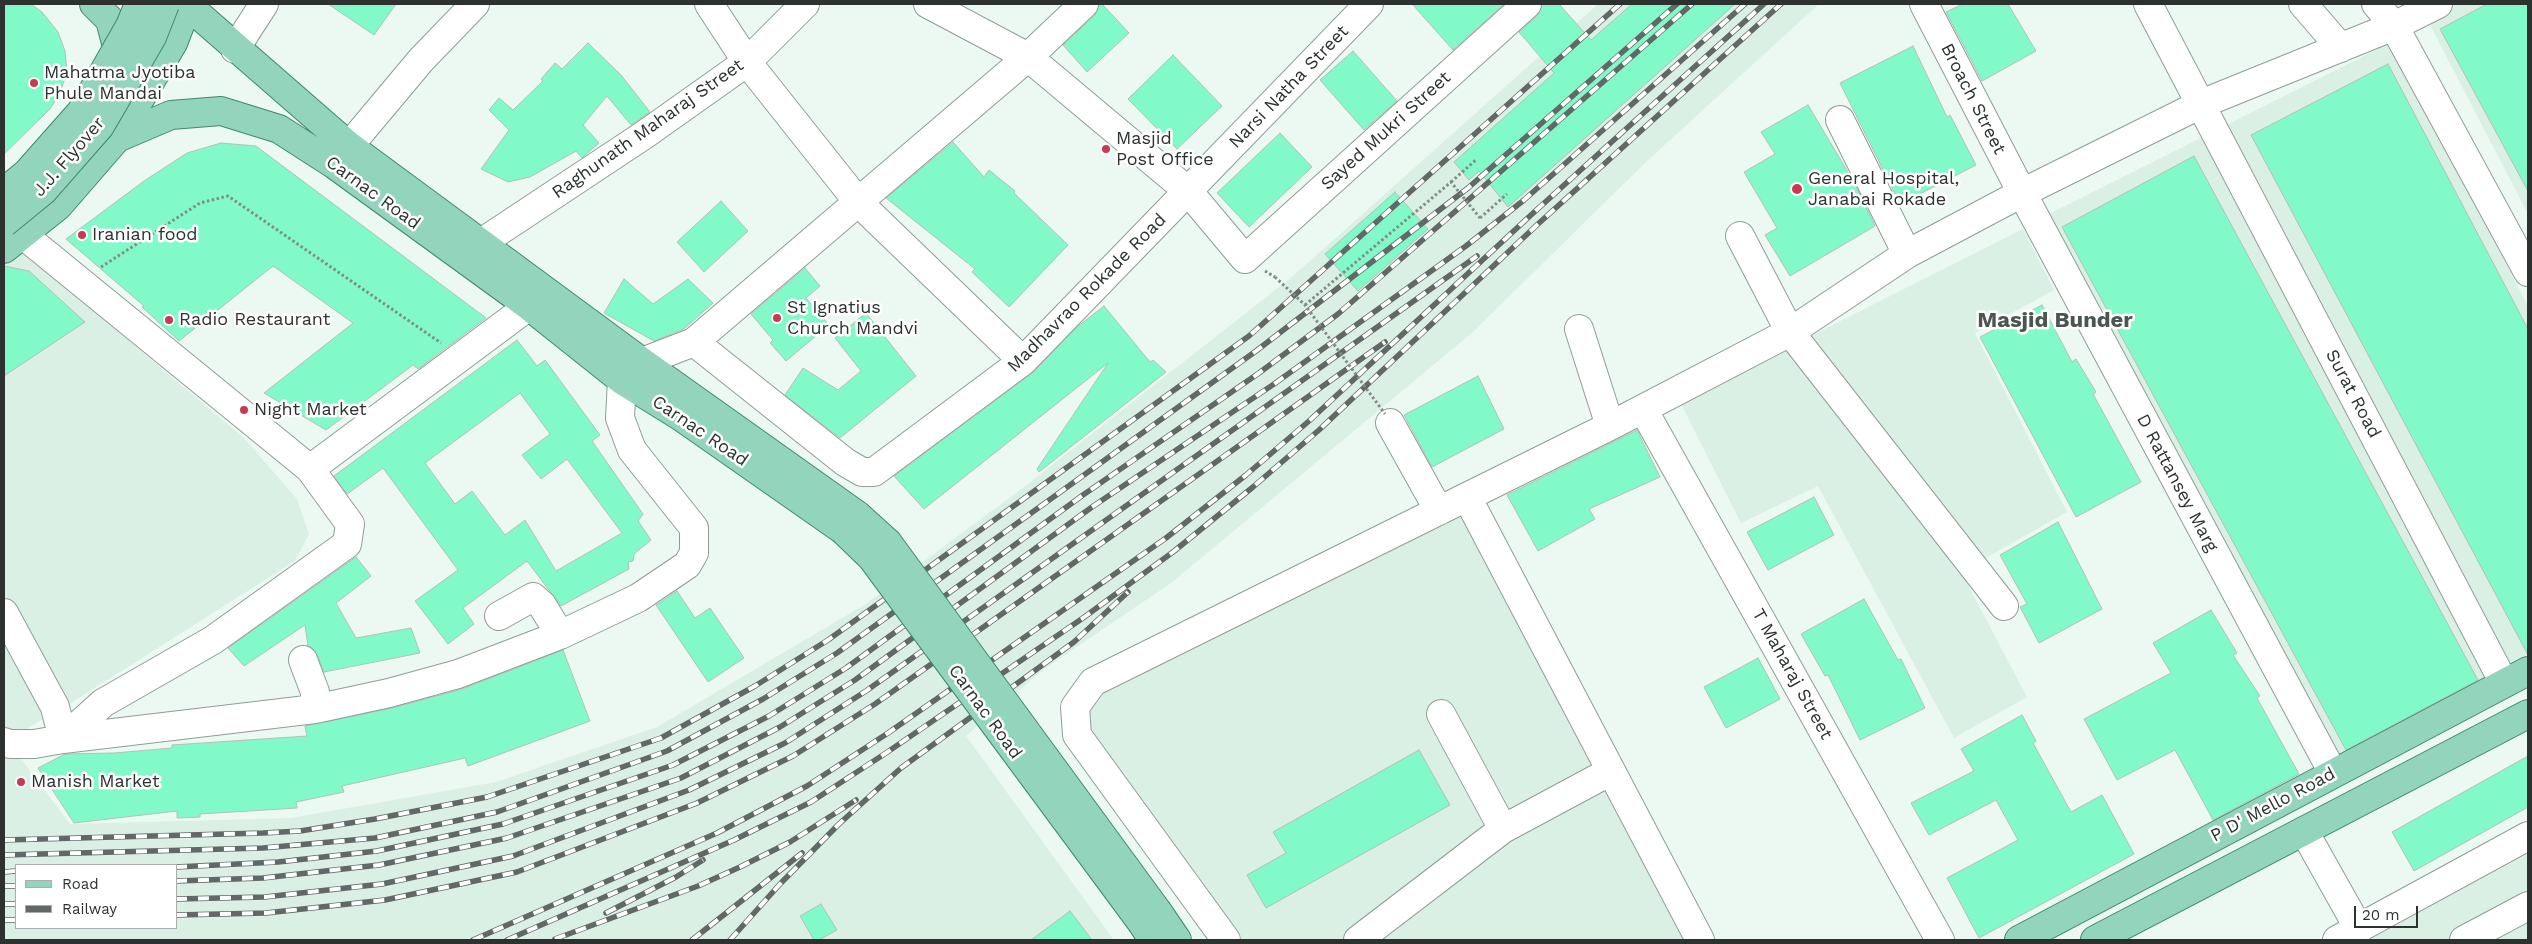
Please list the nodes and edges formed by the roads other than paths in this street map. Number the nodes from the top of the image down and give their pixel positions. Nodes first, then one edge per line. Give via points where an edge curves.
1 (139, 4) edge
2 (182, 4) edge
3 (264, 4) edge
4 (475, 4) edge
5 (708, 4) edge
6 (805, 4) edge
7 (928, 4) edge
8 (1084, 4) edge
9 (1369, 4) edge
10 (1527, 4) edge
11 (1924, 4) edge
12 (2148, 4) edge
13 (2303, 4) edge
14 (2376, 4) edge
15 (2424, 7) edge
16 (108, 9) edge
17 (2394, 26) junction
18 (2341, 48) junction
19 (235, 49) junction
20 (1028, 57) junction
21 (747, 62) junction
22 (2201, 104) junction
23 (1840, 120) dead end
24 (117, 138) junction
25 (349, 146) junction
26 (1188, 191) junction
27 (4, 192) edge
28 (2022, 194) junction
29 (859, 204) junction
30 (10, 235) edge
31 (1740, 236) dead end
32 (481, 243) junction
33 (1907, 254) junction
34 (2528, 272) edge
35 (528, 306) junction
36 (1579, 329) dead end
37 (1790, 332) junction
38 (694, 342) junction
39 (1023, 360) junction
40 (642, 362) junction
41 (622, 380) junction
42 (1643, 409) junction
43 (1388, 418) road end
44 (1610, 426) junction
45 (310, 469) junction
46 (1467, 497) junction
47 (1439, 511) junction
48 (850, 523) junction
49 (2004, 606) dead end
50 (4, 613) edge
51 (499, 616) dead end
52 (560, 635) junction
53 (303, 660) dead end
54 (2528, 671) edge
55 (2504, 683) junction
56 (315, 710) junction
57 (1441, 714) dead end
58 (2528, 714) edge
59 (63, 739) junction
60 (4, 742) edge
61 (1611, 771) junction
62 (2333, 773) junction
63 (1503, 829) junction
64 (2304, 831) junction
65 (2528, 836) edge
66 (2528, 906) edge
67 (1151, 925) edge
68 (2348, 934) edge
69 (1177, 940) edge
70 (1226, 940) edge
71 (1358, 940) edge
72 (1700, 940) edge
73 (1940, 940) edge
74 (2019, 940) edge
75 (2095, 940) edge
76 (2464, 940) edge

1 - 27 main road, bridge via 81,112 27,173
2 - 19 main road, Carnac Road
2 - 24 main road via 173,43
2 - 30 main road, J.J. Flyover, bridge via 152,37 100,126 43,190
3 - 19 street
4 - 25 street via 421,60
5 - 21 street
6 - 21 street, Raghunath Maharaj Street
7 - 20 street
8 - 20 street
9 - 26 street, Narsi Natha Street
10 - 26 street, Sayed Mukri Street via 1245,259
11 - 28 street, Broach Street
12 - 22 street, Surat Road
13 - 18 street
14 - 17 street
15 - 17 street
16 - 24 main road via 128,85
17 - 18 street
17 - 34 street
18 - 22 street
19 - 25 main road, Carnac Road
20 - 26 street
20 - 29 street
21 - 29 street
21 - 32 street, Raghunath Maharaj Street
22 - 28 street
22 - 55 street, Surat Road
23 - 33 street
24 - 30 main road via 58,206
24 - 35 main road, Carnac Road via 171,115 221,111 279,129 335,165
25 - 32 main road, Carnac Road
26 - 39 street, Madhavrao Rokade Road
28 - 33 street
28 - 62 street, D Rattansey Marg
29 - 38 street
29 - 39 street
30 - 45 street via 79,281
31 - 37 street
32 - 40 main road, Carnac Road
33 - 37 street
35 - 41 main road, Carnac Road
35 - 45 street
36 - 44 street
37 - 42 street
37 - 49 street
38 - 39 street, Madhavrao Rokade Road via 862,472 874,472 884,466
38 - 40 street
40 - 48 main road, Carnac Road
41 - 48 main road, Carnac Road
41 - 52 street via 620,418 632,450 694,528 694,553 687,565 638,598
42 - 44 street
42 - 73 street, T Maharaj Street
43 - 47 street
44 - 46 street
45 - 59 street via 350,524 347,544 212,640 103,703
46 - 47 street
46 - 61 street
47 - 70 street via 1093,682 1074,707 1077,735
48 - 67 main road, Carnac Road, bridge via 872,558
50 - 59 street via 55,707
51 - 52 street via 533,597 542,605
52 - 56 street via 458,674
53 - 56 street via 314,692
54 - 55 main road, P D' Mello Road
55 - 62 main road, P D' Mello Road
56 - 59 street
57 - 63 street
58 - 64 main road, P D' Mello Road
59 - 60 street via 34,744
61 - 63 street
61 - 72 street
62 - 74 main road, P D' Mello Road
63 - 71 street
64 - 68 street
64 - 75 main road, P D' Mello Road
65 - 68 street
66 - 76 street
67 - 69 main road, Carnac Road

